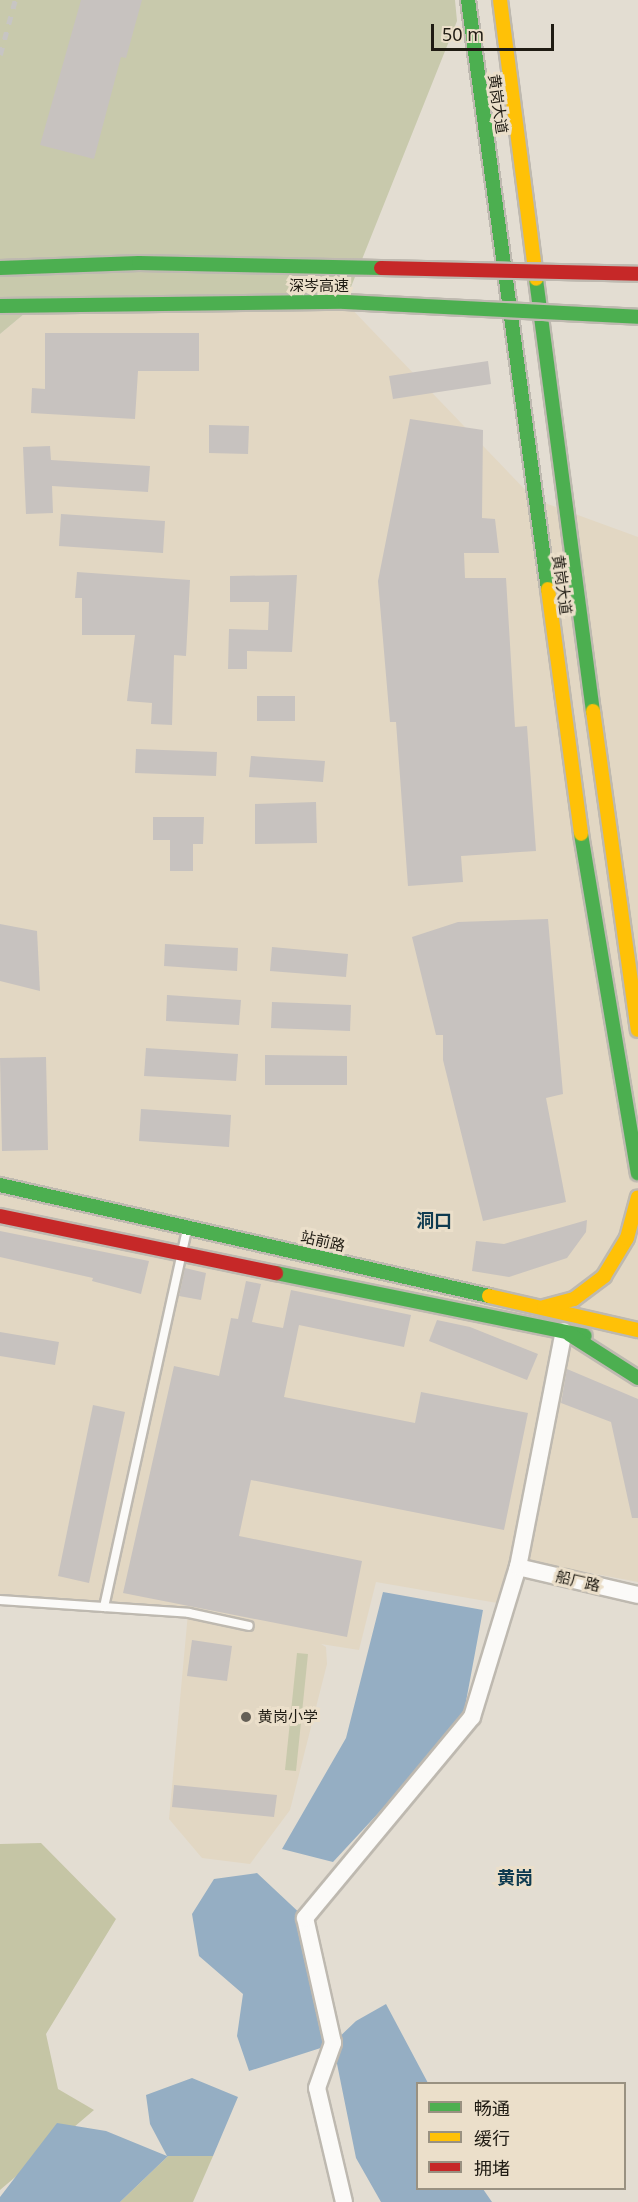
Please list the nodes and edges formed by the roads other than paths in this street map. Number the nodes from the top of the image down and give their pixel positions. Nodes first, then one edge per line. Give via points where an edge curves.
1 (468, 0) edge
2 (500, 0) edge
3 (0, 268) edge
4 (638, 274) edge
5 (0, 306) edge
6 (638, 317) edge
7 (572, 560) junction
8 (543, 563) junction
9 (638, 1030) edge
10 (638, 1173) edge
11 (0, 1185) edge
12 (638, 1197) edge
13 (0, 1216) edge
14 (187, 1226) junction
15 (182, 1253) junction
16 (538, 1309) junction
17 (638, 1330) edge
18 (564, 1331) junction
19 (604, 1340) dead end
20 (638, 1378) edge
21 (518, 1567) junction
22 (638, 1595) edge
23 (0, 1600) edge
24 (104, 1607) junction
25 (249, 1626) dead end
26 (344, 2202) edge

1 - 8 main road, 黄岗大道
2 - 7 main road, 黄岗大道
3 - 4 main road, 深岑高速, bridge via 139,263
5 - 6 main road, 深岑高速, bridge via 345,302
7 - 8 main road
7 - 9 main road, 黄岗大道
8 - 10 main road, 黄岗大道 via 591,905
11 - 14 main road, 站前路
12 - 16 main road via 627,1238 604,1276 574,1299
13 - 15 main road
14 - 15 lane
14 - 16 main road, 站前路
15 - 18 main road
15 - 24 lane
16 - 17 main road, 站前路
18 - 19 main road
18 - 20 main road
18 - 21 street
21 - 22 street, 船厂路
21 - 26 street via 472,1717 305,1918 333,2043 317,2088
23 - 24 lane
24 - 25 lane via 189,1612

